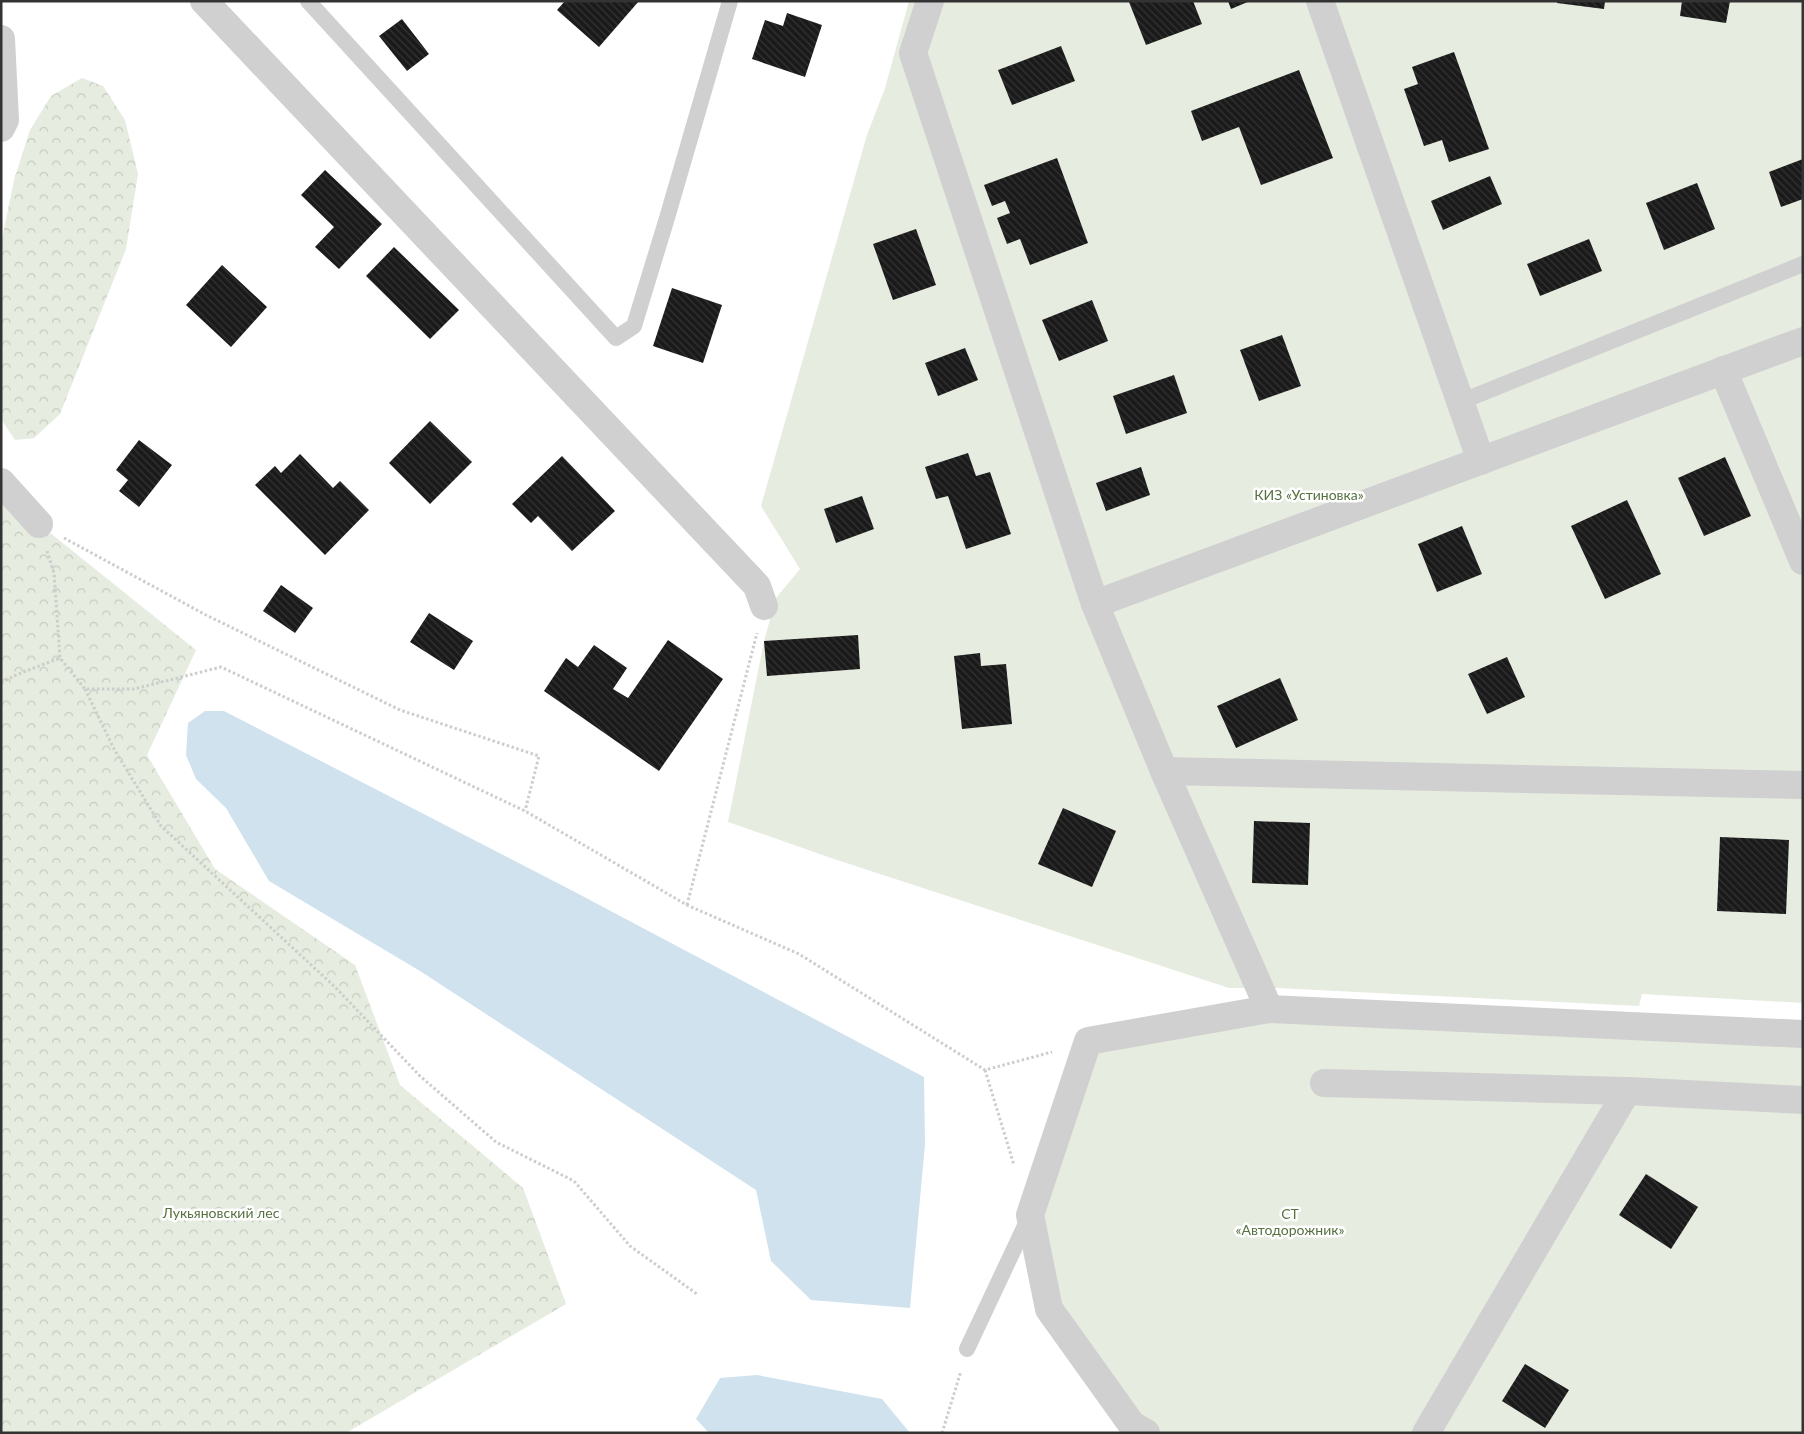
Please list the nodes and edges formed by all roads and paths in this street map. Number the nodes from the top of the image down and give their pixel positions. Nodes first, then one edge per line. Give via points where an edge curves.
1 (204, 1) edge
2 (308, 1) edge
3 (730, 1) edge
4 (930, 1) edge
5 (1320, 1) edge
6 (1, 39) edge
7 (1, 128) edge
8 (1803, 264) edge
9 (1803, 341) edge
10 (1723, 370) junction
11 (1460, 402) junction
12 (1481, 461) junction
13 (1, 482) edge
14 (39, 524) junction
15 (1803, 561) edge
16 (1095, 604) junction
17 (764, 606) joint
18 (60, 658) junction
19 (1, 683) edge
20 (85, 689) junction
21 (1164, 771) junction
22 (1803, 785) edge
23 (525, 811) junction
24 (687, 905) junction
25 (1269, 1010) junction
26 (1803, 1034) edge
27 (1088, 1041) junction
28 (985, 1070) junction
29 (1324, 1083) dead end
30 (1626, 1091) junction
31 (1803, 1100) edge
32 (1016, 1170) dead end
33 (1030, 1215) junction
34 (697, 1294) dead end
35 (967, 1349) joint
36 (942, 1433) edge
37 (1146, 1433) edge
38 (1426, 1433) edge

1 - 17 street via 757,586
2 - 3 lane via 616,338 634,326
4 - 16 street via 913,53
5 - 11 street
6 - 7 street via 5,120
8 - 11 lane
9 - 10 street
10 - 12 street
10 - 15 street
11 - 12 street
12 - 16 street
13 - 14 street
14 - 18 path via 54,574
14 - 23 path via 206,616 400,710 539,756
16 - 21 street
17 - 24 path
18 - 19 path
18 - 20 path
20 - 23 path via 134,689 221,667
20 - 34 path via 114,749 160,826 335,987 420,1076 496,1142 574,1181 630,1246
21 - 22 street
21 - 25 street
23 - 24 path
24 - 28 path via 799,954
25 - 26 street
25 - 27 street
27 - 28 path
27 - 33 street
28 - 32 path
29 - 30 street
30 - 31 street
30 - 38 street
33 - 35 lane
33 - 37 street via 1048,1309 1132,1425
35 - 36 path

